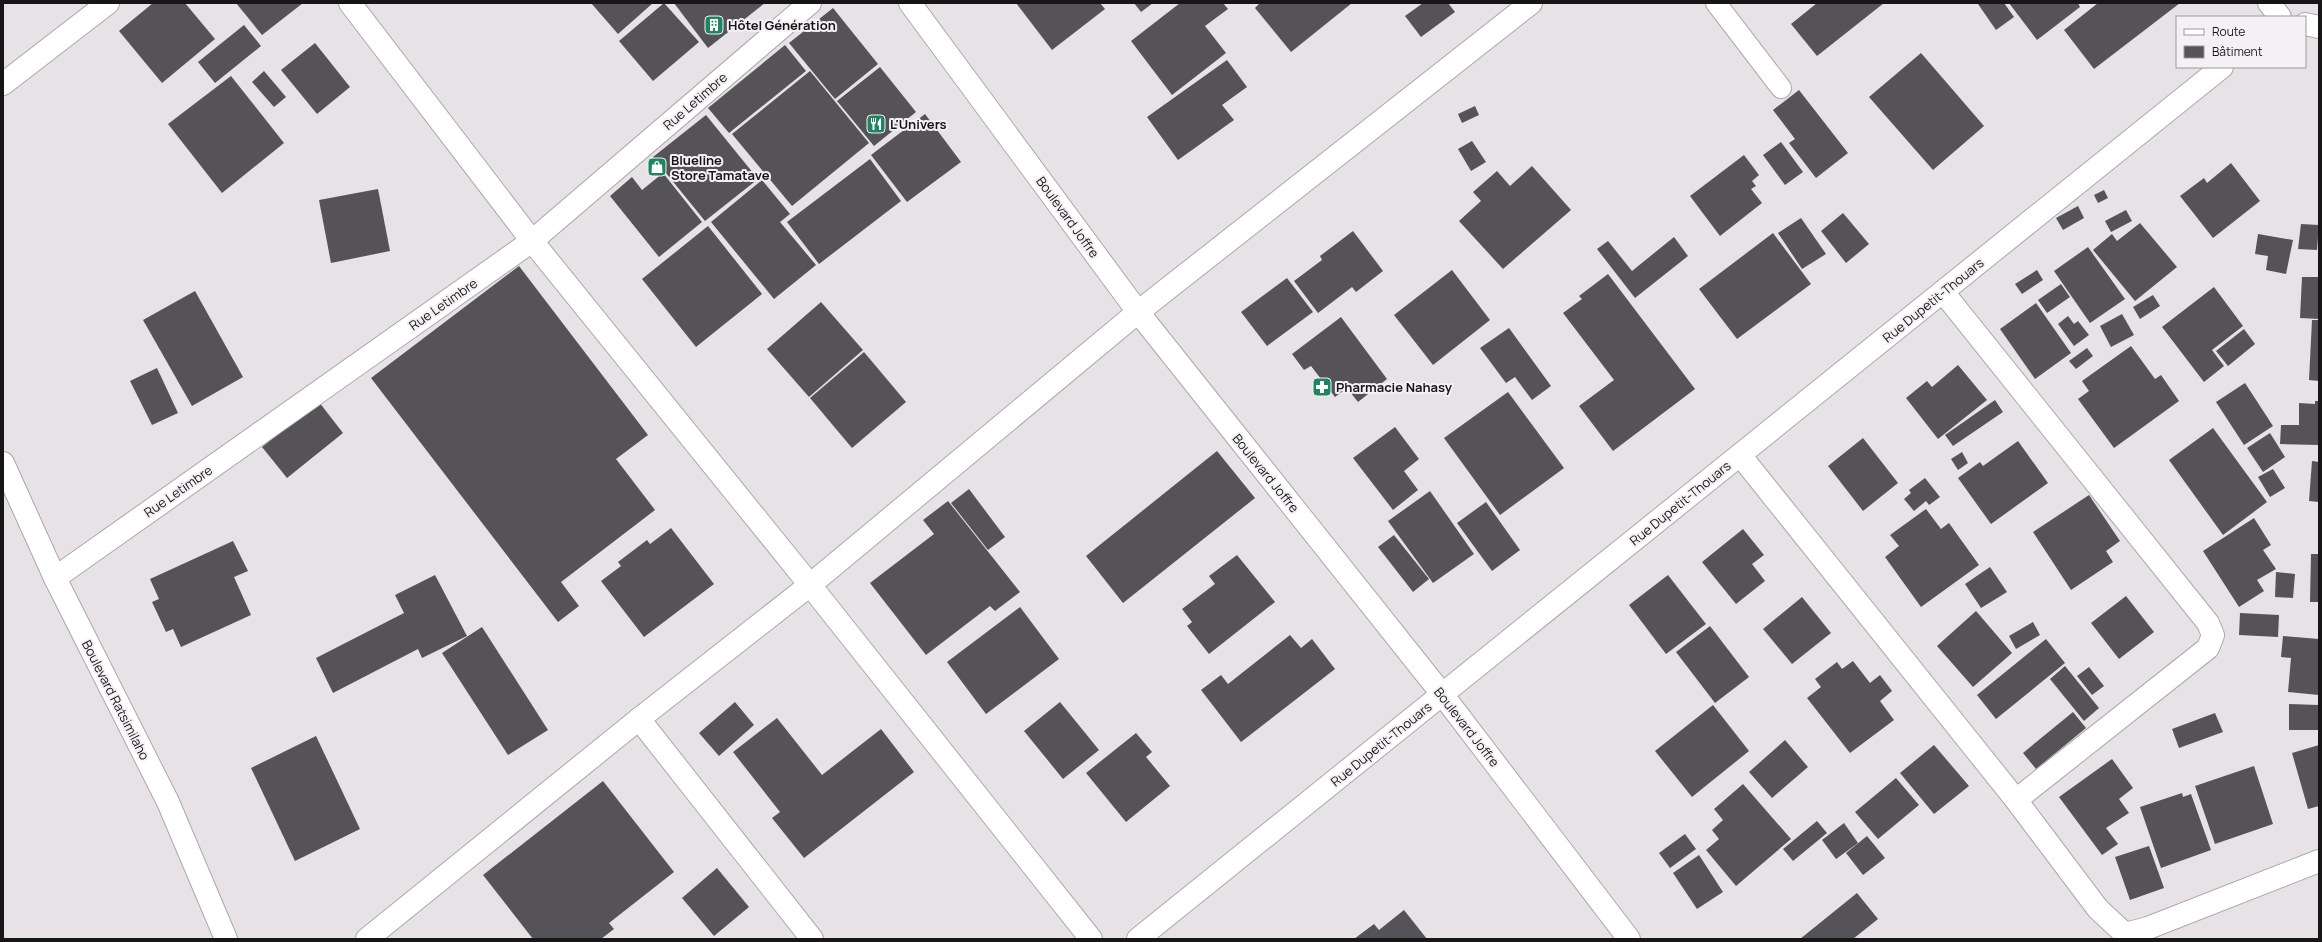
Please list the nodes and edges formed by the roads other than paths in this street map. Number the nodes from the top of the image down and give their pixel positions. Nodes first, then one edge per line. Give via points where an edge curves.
1 (108, 3) edge
2 (350, 3) edge
3 (810, 3) edge
4 (910, 3) edge
5 (1531, 3) edge
6 (1716, 3) edge
7 (2270, 3) edge
8 (2279, 16) edge
9 (2306, 24) edge
10 (2319, 27) edge
11 (2221, 68) edge
12 (3, 84) edge
13 (1781, 88) dead end
14 (532, 241) junction
15 (1943, 292) junction
16 (1138, 312) junction
17 (1740, 455) junction
18 (3, 463) edge
19 (55, 578) junction
20 (810, 585) junction
21 (1442, 694) junction
22 (639, 719) junction
23 (2016, 800) junction
24 (2319, 861) edge
25 (226, 939) edge
26 (366, 939) edge
27 (812, 939) edge
28 (1091, 939) edge
29 (1138, 939) edge
30 (1629, 939) edge

1 - 12 street
2 - 14 street
3 - 14 street, Rue Letimbre
4 - 16 street, Boulevard Joffre
5 - 16 street
6 - 13 lane
7 - 8 street
9 - 10 street
11 - 15 street, Rue Dupetit-Thouars
14 - 19 street, Rue Letimbre
14 - 20 street
15 - 17 street, Rue Dupetit-Thouars
15 - 23 street via 2208,623 2212,635 2208,648
16 - 20 street
16 - 21 street, Boulevard Joffre
17 - 21 street, Rue Dupetit-Thouars
17 - 23 street
18 - 19 street, Boulevard Ratsimilaho
19 - 25 street, Boulevard Ratsimilaho via 168,802
20 - 22 street
20 - 28 street
21 - 29 street, Rue Dupetit-Thouars
21 - 30 street, Boulevard Joffre
22 - 26 street
22 - 27 street
23 - 24 street via 2098,909 2124,934 2148,928

